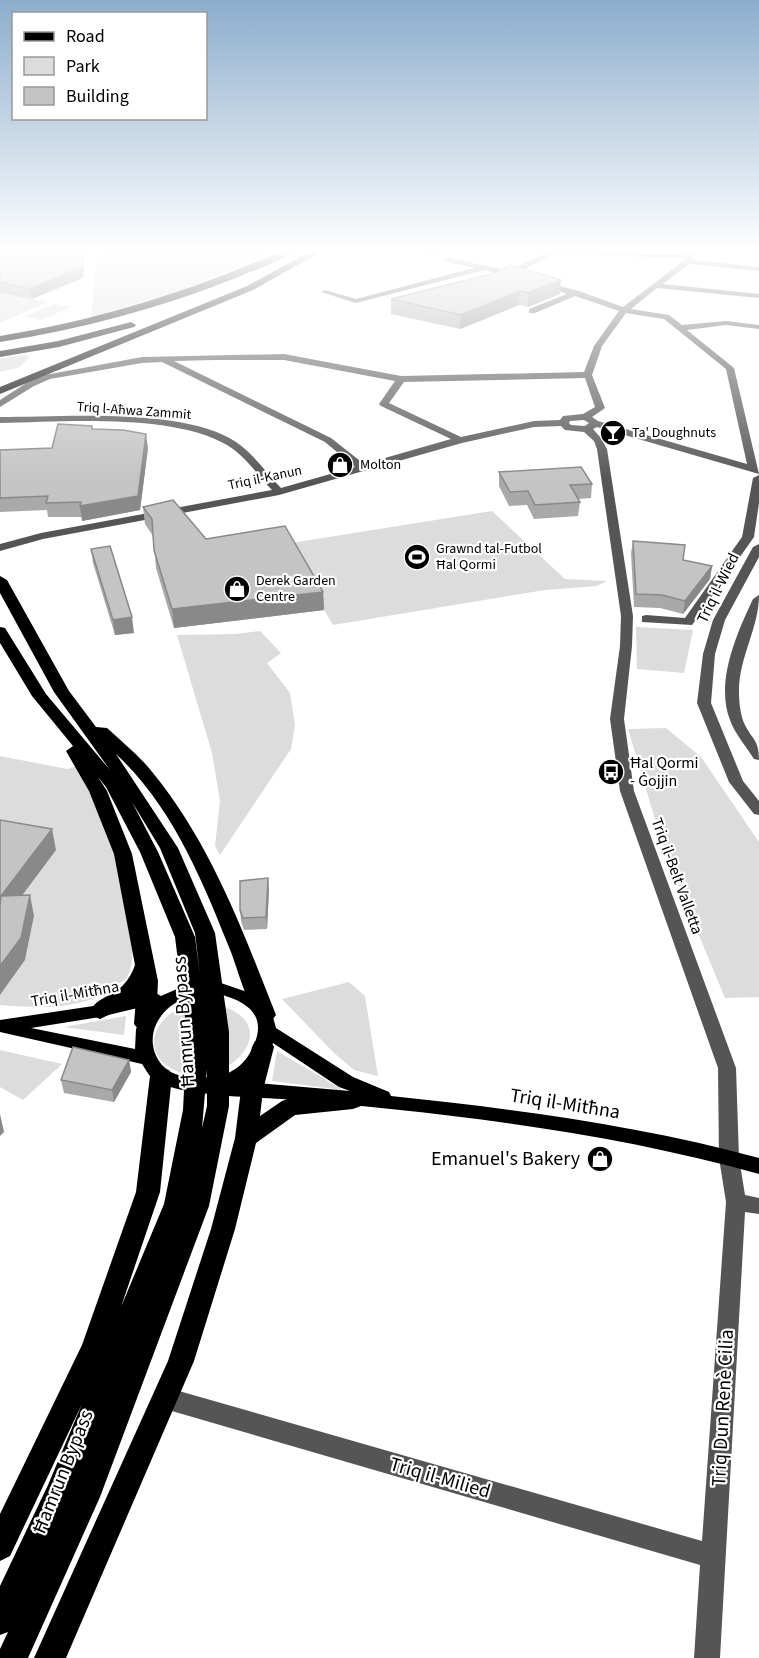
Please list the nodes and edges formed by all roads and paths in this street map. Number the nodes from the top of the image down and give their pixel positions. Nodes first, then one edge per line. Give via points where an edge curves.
1 (66, 327) edge
2 (101, 327) edge
3 (125, 327) edge
4 (154, 327) edge
5 (611, 327) edge
6 (686, 327) edge
7 (680, 328) joint
8 (0, 337) edge
9 (0, 355) edge
10 (161, 358) junction
11 (588, 375) junction
12 (401, 379) junction
13 (0, 391) edge
14 (0, 404) edge
15 (0, 420) edge
16 (589, 423) junction
17 (460, 440) junction
18 (364, 469) junction
19 (757, 475) edge
20 (279, 492) junction
21 (41, 536) junction
22 (0, 540) edge
23 (759, 547) edge
24 (0, 548) edge
25 (0, 580) edge
26 (759, 599) edge
27 (646, 619) dead end
28 (0, 631) edge
29 (62, 692) junction
30 (40, 696) junction
31 (758, 752) edge
32 (759, 811) edge
33 (159, 850) junction
34 (145, 963) junction
35 (192, 989) junction
36 (147, 1000) junction
37 (100, 1011) junction
38 (145, 1024) junction
39 (0, 1027) edge
40 (265, 1031) junction
41 (153, 1067) junction
42 (198, 1087) junction
43 (252, 1090) junction
44 (353, 1100) junction
45 (393, 1101) junction
46 (246, 1138) junction
47 (729, 1158) junction
48 (759, 1166) edge
49 (736, 1202) junction
50 (759, 1206) edge
51 (165, 1398) junction
52 (73, 1496) junction
53 (0, 1546) edge
54 (714, 1557) junction
55 (0, 1620) edge
56 (12, 1658) edge
57 (50, 1658) edge
58 (707, 1658) edge

1 - 8 highway
2 - 9 highway
3 - 9 highway
4 - 13 highway
5 - 11 street via 598,346
6 - 7 street
7 - 19 street via 730,368
10 - 12 street via 284,357
10 - 14 street via 48,377
10 - 18 street via 328,440
11 - 12 street
11 - 16 street via 600,408
12 - 17 street via 384,404
15 - 20 street, Triq l-Aħwa Zammit via 195,427 231,443
16 - 17 street, Triq il-Kanun via 566,418 564,423 534,424
16 - 19 street via 716,458 727,467
16 - 47 street, Triq il-Belt Valletta via 602,449 627,616 618,719 627,791 727,1068
17 - 18 street, Triq il-Kanun
18 - 20 street, Triq il-Kanun
19 - 27 street, Triq il-Wied via 748,537 688,622
20 - 21 street, Triq il-Kanun
21 - 22 street, Triq il-Kanun
21 - 24 street, Triq il-Kanun
23 - 32 street, Triq il-Wied via 719,620 709,654 704,703 736,782
25 - 29 highway, Ħamrun Bypass
26 - 31 street via 744,627 733,684 735,717
28 - 30 highway, Ħamrun Bypass
29 - 33 highway, Ħamrun Bypass via 128,782
29 - 40 highway via 147,776 190,842 227,917
30 - 33 highway, Ħamrun Bypass via 114,785
30 - 34 highway via 98,791 123,854
33 - 52 highway, Ħamrun Bypass via 185,937 198,1034 194,1110 176,1204
34 - 36 highway
34 - 37 highway via 140,982 124,999
35 - 36 main road, Triq il-Mitħna
35 - 38 main road via 155,1009
35 - 40 main road via 215,987 237,991 254,1001
36 - 37 main road, Triq il-Mitħna
36 - 38 highway
37 - 39 main road, Triq il-Mitħna
38 - 41 main road via 142,1041
39 - 41 main road, Triq il-Mitħna
40 - 42 main road via 249,1070 227,1082
40 - 43 highway
40 - 45 main road, Triq il-Mitħna via 346,1082
41 - 42 main road
41 - 53 highway via 158,1118 148,1192 95,1347
42 - 43 main road, Triq il-Mitħna
43 - 44 main road, Triq il-Mitħna
43 - 46 highway
44 - 45 main road, Triq il-Mitħna
44 - 46 highway via 290,1107
45 - 47 main road, Triq il-Mitħna via 600,1131
46 - 51 highway via 223,1229 182,1360
47 - 48 main road, Triq il-Mitħna
47 - 49 street, Triq Dun Renè Cilia
49 - 50 street
49 - 54 street, Triq Dun Renè Cilia
51 - 54 street, Triq il-Milied
51 - 57 highway
52 - 55 highway, Ħamrun Bypass
52 - 56 highway, Ħamrun Bypass
54 - 58 street, Triq Dun Renè Cilia

